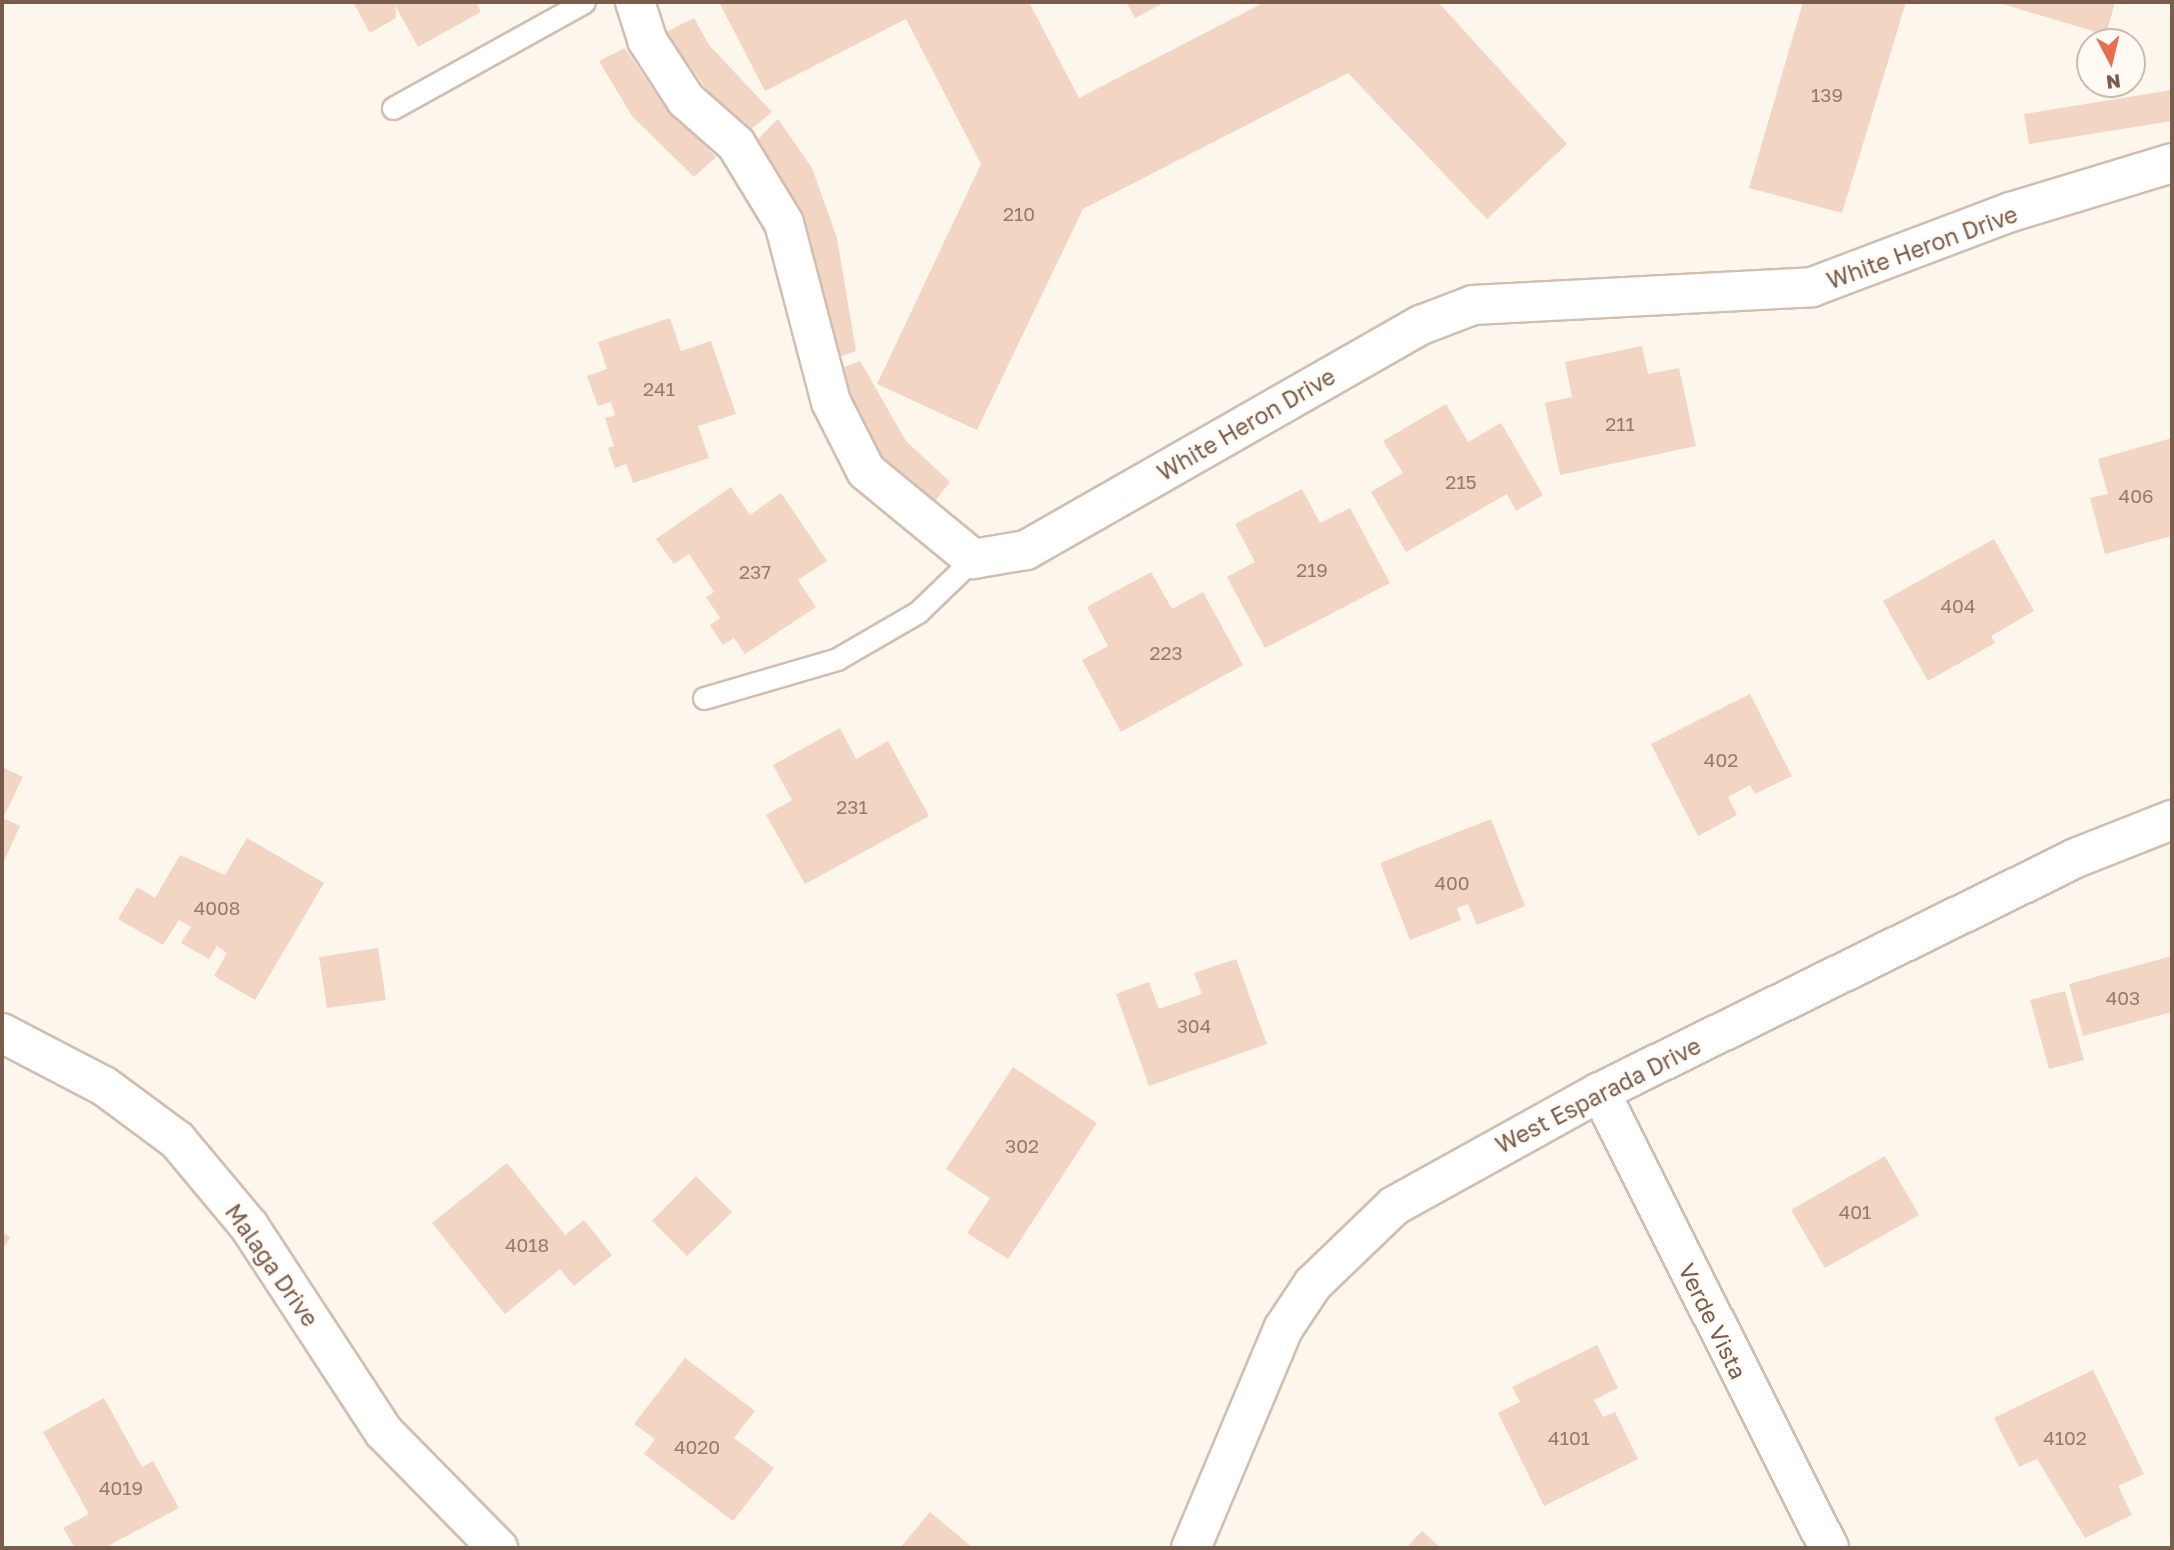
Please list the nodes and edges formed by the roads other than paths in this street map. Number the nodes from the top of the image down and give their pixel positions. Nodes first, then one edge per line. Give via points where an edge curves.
1 (584, 2) edge
2 (635, 2) edge
3 (393, 108) dead end
4 (2172, 163) edge
5 (973, 559) junction
6 (704, 698) dead end
7 (2172, 820) edge
8 (2, 1033) edge
9 (1600, 1092) junction
10 (498, 1548) edge
11 (1191, 1548) edge
12 (1829, 1548) edge

1 - 3 lane
2 - 5 street via 647,40 686,100 736,144 784,223 831,402 866,471
4 - 5 street, White Heron Drive via 2011,212 1812,287 1473,305 1421,325 1026,550
5 - 6 lane via 918,612 837,659
7 - 9 street, West Esparada Drive via 2078,857
8 - 10 street, Malaga Drive via 104,1086 177,1140 249,1226 384,1432
9 - 11 street, West Esparada Drive via 1394,1206 1313,1284 1266,1363
9 - 12 street, Verde Vista

